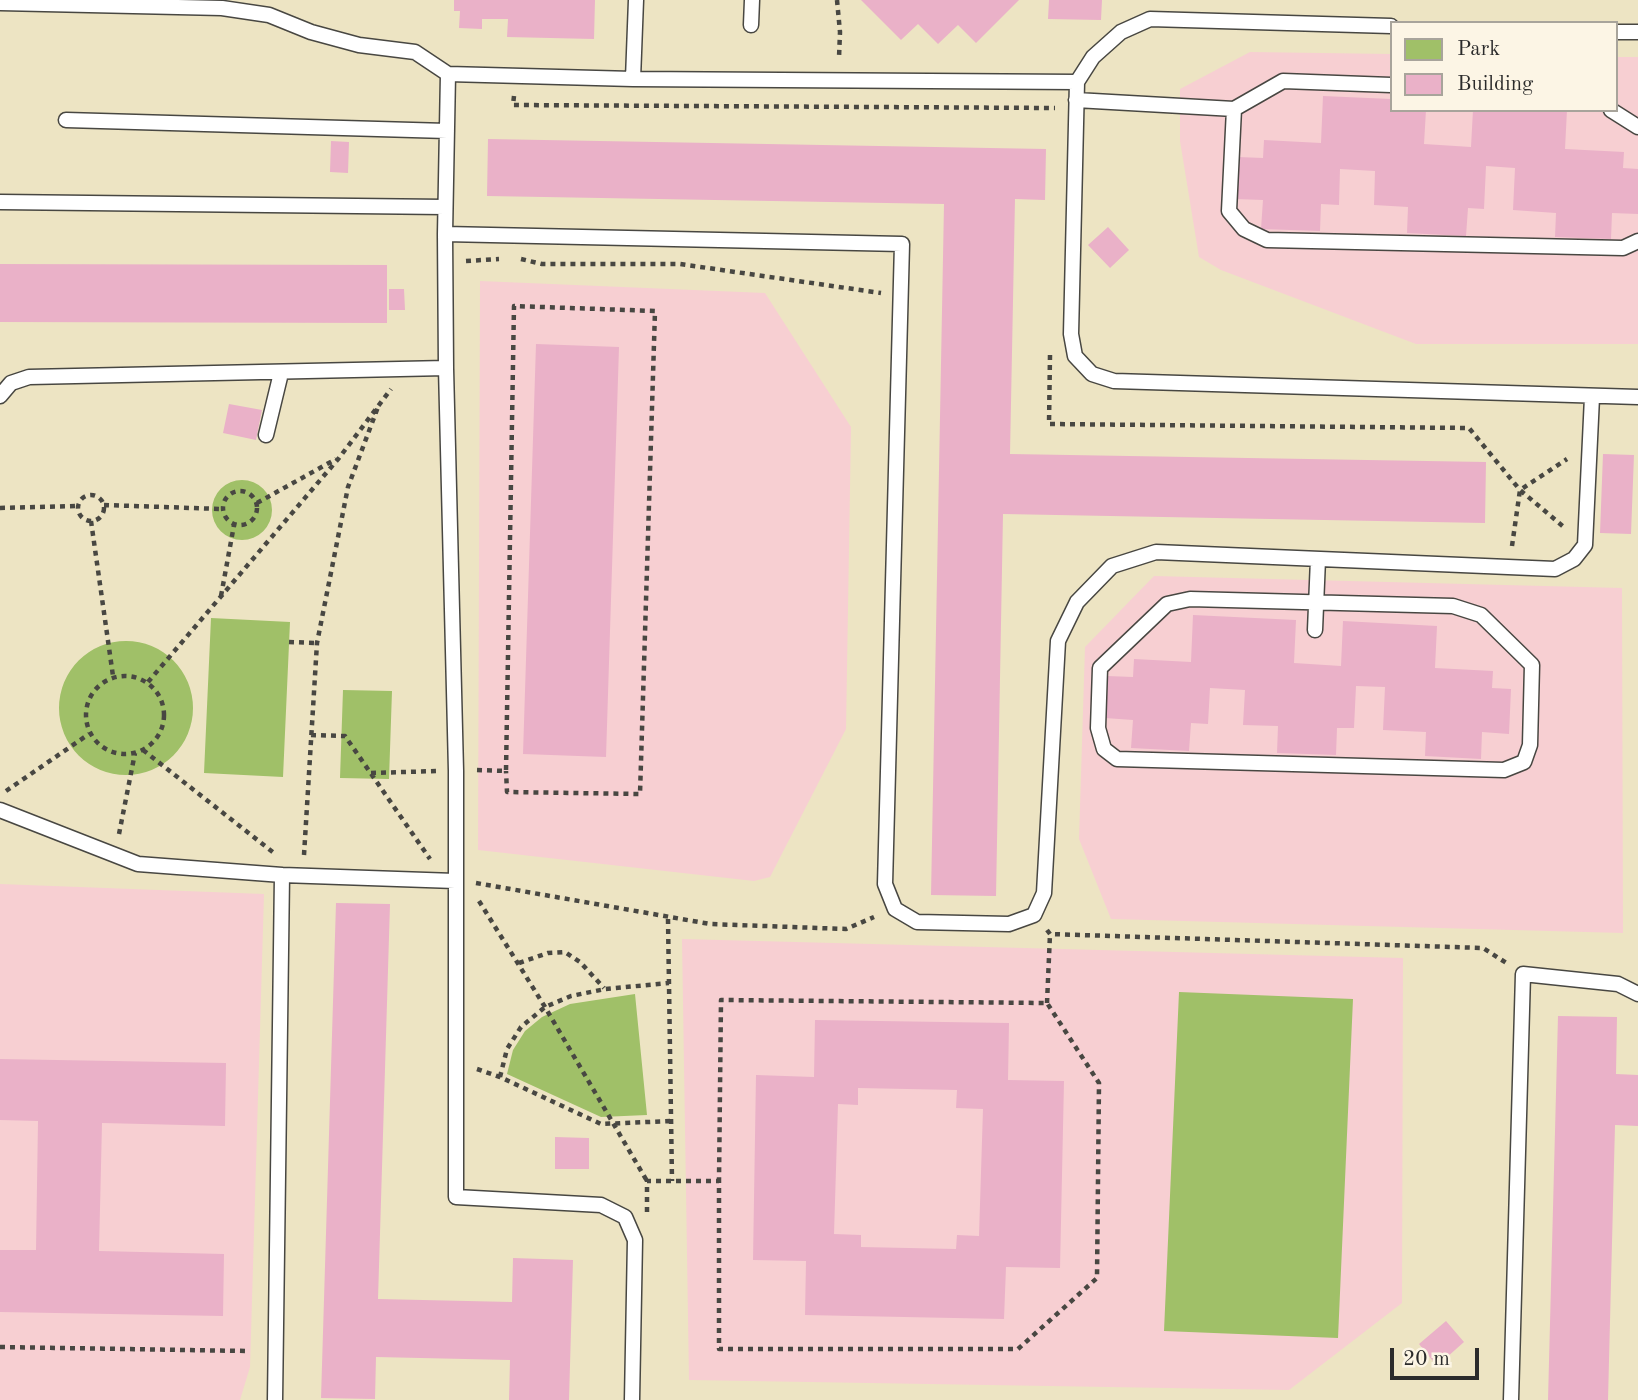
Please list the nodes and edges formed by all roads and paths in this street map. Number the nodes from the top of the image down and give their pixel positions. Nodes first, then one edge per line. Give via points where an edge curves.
1 (636, 0) edge
2 (752, 0) edge
3 (837, 0) edge
4 (0, 3) edge
5 (751, 25) dead end
6 (1390, 26) edge
7 (1617, 32) edge
8 (1638, 32) edge
9 (448, 74) junction
10 (633, 79) junction
11 (837, 81) junction
12 (1077, 82) junction
13 (1390, 85) edge
14 (1076, 100) junction
15 (1234, 109) junction
16 (1614, 112) edge
17 (66, 120) dead end
18 (1638, 127) edge
19 (447, 131) junction
20 (0, 202) edge
21 (445, 207) junction
22 (445, 234) junction
23 (1638, 241) edge
24 (461, 261) dead end
25 (900, 296) junction
26 (406, 368) junction
27 (446, 368) junction
28 (281, 373) junction
29 (0, 396) edge
30 (1592, 397) junction
31 (1638, 397) edge
32 (378, 407) junction
33 (266, 435) dead end
34 (1591, 443) junction
35 (338, 458) junction
36 (257, 502) junction
37 (104, 505) junction
38 (77, 506) junction
39 (0, 508) edge
40 (222, 509) junction
41 (91, 521) junction
42 (234, 525) junction
43 (1318, 559) junction
44 (1510, 568) junction
45 (221, 596) junction
46 (1316, 602) junction
47 (1315, 630) dead end
48 (289, 642) dead end
49 (317, 643) junction
50 (113, 677) junction
51 (148, 682) junction
52 (89, 734) junction
53 (312, 734) junction
54 (143, 750) junction
55 (135, 753) junction
56 (478, 770) dead end
57 (506, 771) junction
58 (390, 772) dead end
59 (370, 773) junction
60 (0, 796) edge
61 (0, 810) edge
62 (114, 855) junction
63 (282, 875) junction
64 (303, 875) junction
65 (456, 881) junction
66 (479, 900) dead end
67 (895, 909) junction
68 (1034, 915) junction
69 (668, 919) junction
70 (1050, 934) junction
71 (519, 963) junction
72 (1523, 974) junction
73 (668, 983) junction
74 (605, 989) junction
75 (1638, 994) edge
76 (1046, 1003) junction
77 (545, 1007) junction
78 (475, 1069) dead end
79 (500, 1077) junction
80 (671, 1121) junction
81 (612, 1124) junction
82 (647, 1181) dead end
83 (672, 1181) dead end
84 (692, 1181) dead end
85 (719, 1181) junction
86 (0, 1347) edge
87 (248, 1351) dead end
88 (275, 1400) edge
89 (632, 1400) edge
90 (1511, 1400) edge

1 - 10 lane
2 - 5 lane
3 - 11 path
4 - 9 lane via 222,8 269,15 359,45 415,52
6 - 12 lane via 1150,19 1121,32 1093,57
7 - 8 lane
9 - 10 lane
9 - 19 lane
10 - 11 lane
11 - 12 lane
12 - 14 lane
13 - 15 lane via 1283,81
14 - 15 lane
14 - 30 lane via 1071,334 1075,356 1091,374 1114,382
15 - 23 lane via 1229,211 1244,229 1267,240 1623,248
16 - 18 lane
17 - 19 lane
19 - 21 lane
20 - 21 lane
21 - 22 lane
22 - 25 lane via 902,244
22 - 27 lane
24 - 25 path via 510,257 542,264 680,264
25 - 67 lane via 885,884
26 - 27 lane
26 - 28 lane
26 - 32 path
27 - 65 lane
28 - 29 lane via 29,377 11,383
28 - 33 lane
30 - 31 lane
30 - 34 lane
32 - 35 path
32 - 49 path via 348,486
34 - 44 path via 1520,490
34 - 44 lane via 1585,545 1574,559 1555,569
35 - 36 path
35 - 45 path
36 - 40 path via 242,490 232,492
36 - 42 path via 253,521
37 - 38 path via 90,494
37 - 40 path
37 - 41 path via 104,513
38 - 39 path
38 - 41 path via 78,514
40 - 42 path via 225,519
41 - 50 path
42 - 45 path
43 - 44 lane
43 - 46 lane
43 - 68 lane via 1156,552 1112,566 1077,602 1058,641 1044,893
45 - 51 path
46 - 46 lane via 1453,606 1481,615 1532,665 1530,745 1524,762 1504,770 1117,759 1104,749 1098,728 1100,668 1167,604 1191,599
46 - 47 lane
48 - 49 path
49 - 53 path
50 - 51 path via 131,676
50 - 52 path via 98,685 88,700
51 - 54 path via 159,694 163,726 156,740
52 - 55 path via 101,747 117,754
52 - 60 path
53 - 59 path via 345,736
53 - 64 path
54 - 55 path
54 - 64 path
55 - 62 path
56 - 57 path
57 - 57 path via 507,792 640,794 655,311 514,306
58 - 59 path
59 - 65 path via 427,857
61 - 62 lane
62 - 63 lane via 138,864
63 - 64 lane
63 - 88 lane
64 - 65 lane
65 - 69 path
65 - 89 lane via 456,1197 601,1205 625,1217 635,1240
66 - 71 path
67 - 68 lane via 918,922 1009,924
67 - 69 path via 846,929 710,925
68 - 70 path
69 - 73 path
70 - 72 path via 1483,948
70 - 76 path
71 - 74 path via 565,952
71 - 77 path
72 - 75 lane via 1618,984
72 - 90 lane
73 - 74 path
73 - 80 path
74 - 77 path
76 - 85 path via 721,1000
76 - 85 path via 1099,1083 1097,1278 1018,1349 719,1349
77 - 79 path via 521,1027 507,1049
77 - 81 path
78 - 79 path
79 - 81 path via 601,1124
80 - 81 path
80 - 83 path
81 - 82 path
84 - 85 path
86 - 87 path

